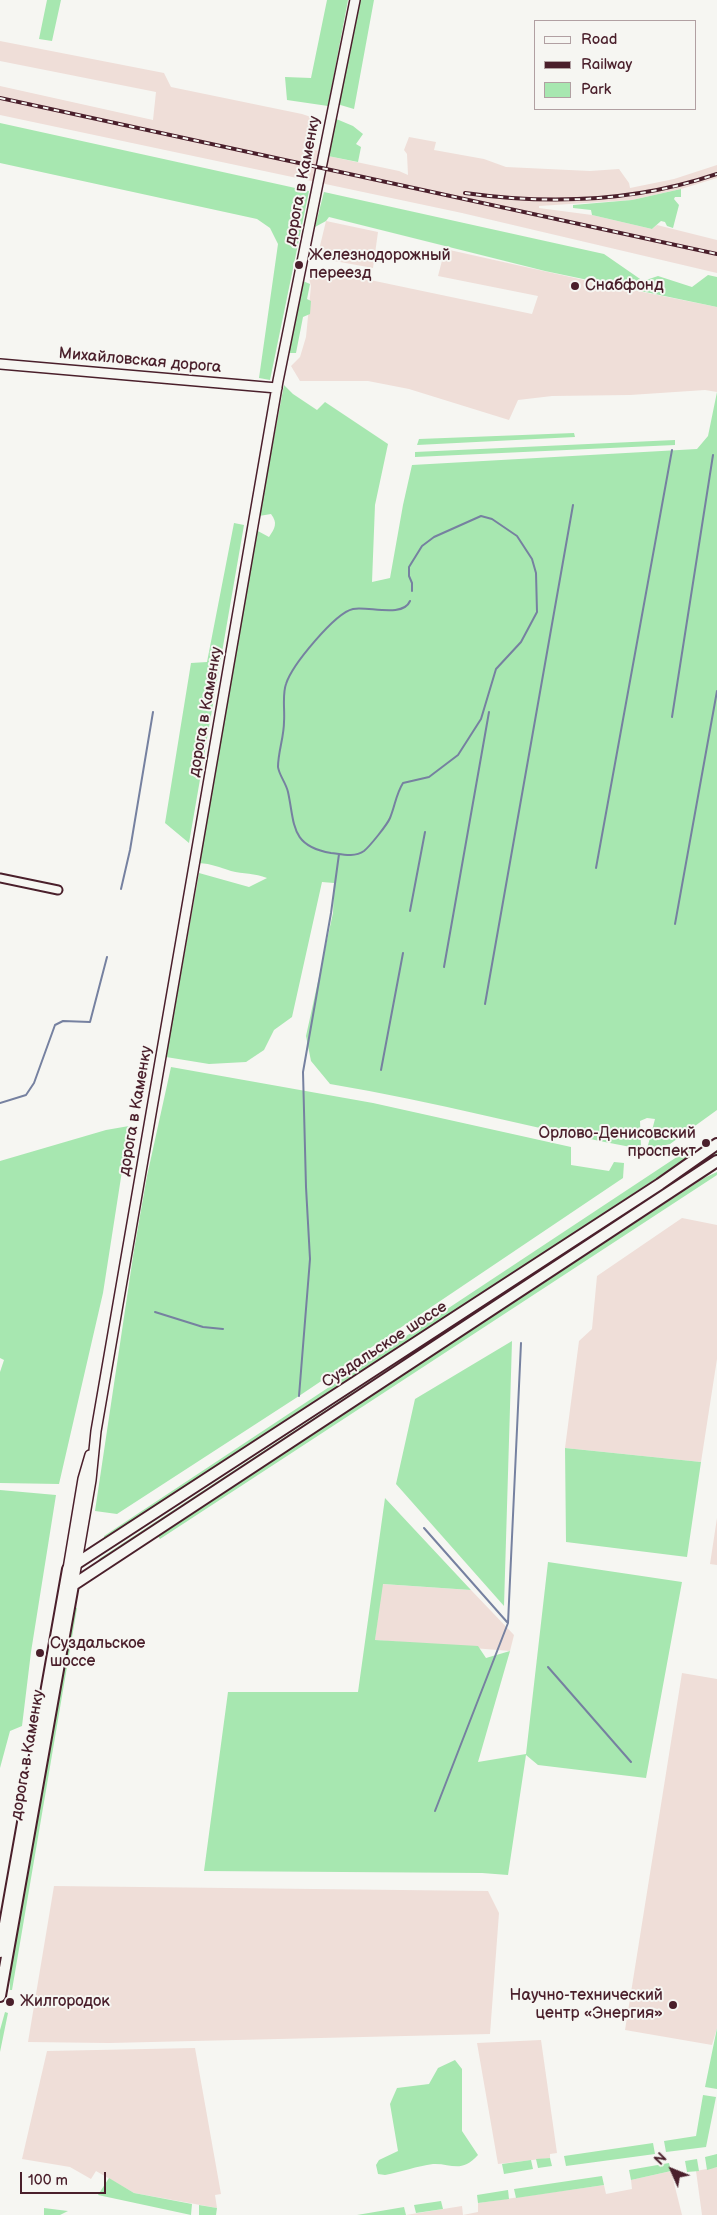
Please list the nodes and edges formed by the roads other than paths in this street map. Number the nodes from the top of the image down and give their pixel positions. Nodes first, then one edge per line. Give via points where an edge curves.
1 (354, 0) edge
2 (0, 364) edge
3 (277, 388) junction
4 (0, 878) edge
5 (58, 890) dead end
6 (717, 1144) edge
7 (717, 1162) edge
8 (96, 1431) junction
9 (78, 1563) junction
10 (68, 1569) junction
11 (70, 1583) junction
12 (0, 1952) edge
13 (0, 1996) edge

1 - 3 street, дорога в Каменку
2 - 3 street, Михайловская дорога
3 - 8 street, дорога в Каменку
4 - 5 street
6 - 9 main road, Суздальское шоссе
7 - 11 main road, Суздальское шоссе
8 - 9 street, дорога в Каменку
8 - 10 street, дорога в Каменку via 83,1479
9 - 10 main road, Суздальское шоссе
9 - 11 street, дорога в Каменку
10 - 11 main road, дорога в Каменку
11 - 12 main road, дорога в Каменку
11 - 13 main road, дорога в Каменку

